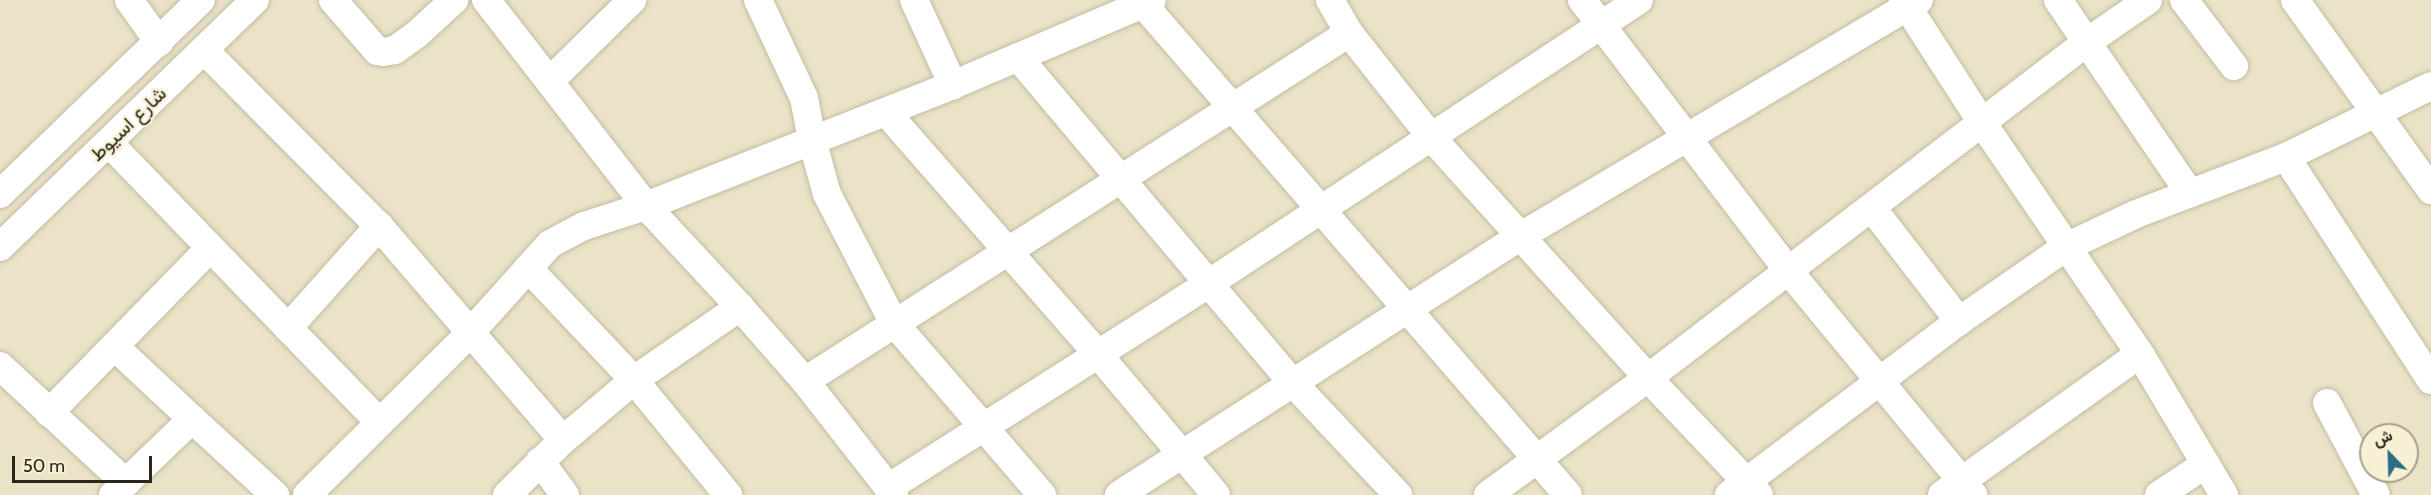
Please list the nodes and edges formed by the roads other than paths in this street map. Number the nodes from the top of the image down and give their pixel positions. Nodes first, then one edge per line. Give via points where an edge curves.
1 (129, 0) edge
2 (201, 0) edge
3 (255, 0) edge
4 (333, 0) edge
5 (454, 0) edge
6 (486, 0) edge
7 (632, 0) edge
8 (758, 0) edge
9 (914, 0) edge
10 (1330, 0) edge
11 (1582, 0) edge
12 (1639, 0) edge
13 (2058, 0) edge
14 (2148, 0) edge
15 (2184, 0) edge
16 (2295, 0) edge
17 (1148, 2) edge
18 (1910, 2) edge
19 (1600, 26) junction
20 (1349, 33) junction
21 (159, 42) junction
22 (2087, 42) junction
23 (204, 50) junction
24 (1018, 57) junction
25 (2234, 66) dead end
26 (551, 80) junction
27 (953, 85) junction
28 (2431, 86) edge
29 (1232, 109) junction
30 (886, 111) junction
31 (2378, 113) junction
32 (1983, 124) junction
33 (1432, 138) junction
34 (1686, 139) junction
35 (812, 141) junction
36 (109, 143) junction
37 (2286, 157) junction
38 (1121, 180) junction
39 (2431, 190) edge
40 (2189, 192) junction
41 (0, 194) edge
42 (646, 206) junction
43 (1872, 208) junction
44 (1320, 210) junction
45 (379, 226) junction
46 (1521, 236) junction
47 (0, 247) edge
48 (2066, 247) junction
49 (209, 249) junction
50 (1007, 253) junction
51 (528, 268) junction
52 (1787, 269) junction
53 (1208, 284) junction
54 (740, 307) junction
55 (1408, 311) junction
56 (1959, 321) junction
57 (894, 323) junction
58 (288, 328) junction
59 (471, 332) junction
60 (114, 346) junction
61 (1097, 353) junction
62 (2140, 354) junction
63 (0, 366) edge
64 (1648, 378) junction
65 (634, 380) junction
66 (2431, 380) edge
67 (805, 381) junction
68 (1879, 381) junction
69 (1293, 383) junction
70 (2327, 403) dead end
71 (49, 413) junction
72 (192, 419) junction
73 (379, 422) junction
74 (982, 426) junction
75 (563, 440) junction
76 (1184, 455) junction
77 (1537, 460) junction
78 (540, 461) junction
79 (2206, 464) junction
80 (120, 489) edge
81 (1958, 490) edge
82 (891, 491) edge
83 (1745, 491) edge
84 (274, 495) edge
85 (307, 495) edge
86 (507, 495) edge
87 (565, 495) edge
88 (728, 495) edge
89 (1042, 495) edge
90 (1119, 495) edge
91 (1216, 495) edge
92 (1398, 495) edge
93 (1488, 495) edge
94 (1568, 495) edge
95 (2159, 495) edge
96 (2223, 495) edge
97 (2376, 495) edge

1 - 21 street
2 - 21 street, شارع اسيوط
3 - 23 street, شارع اسيوط
4 - 5 street via 377,51 383,52 395,50 416,35
6 - 26 street
7 - 26 street
8 - 35 street via 804,98
9 - 27 street
10 - 20 street
11 - 19 street
12 - 19 street
13 - 22 street
14 - 22 street
15 - 25 street
16 - 31 street
17 - 24 street
17 - 29 street
18 - 32 street
18 - 34 street
19 - 33 street
19 - 34 street
20 - 29 street
20 - 33 street
21 - 41 street, شارع اسيوط
22 - 32 street
22 - 40 street
23 - 36 street, شارع اسيوط
23 - 45 street
24 - 27 street
24 - 38 street
26 - 42 street
27 - 30 street
28 - 31 street
29 - 38 street
29 - 44 street
30 - 35 street
30 - 50 street
31 - 37 street
31 - 39 street
32 - 43 street
32 - 48 street
33 - 44 street
33 - 46 street
34 - 46 street
34 - 52 street
35 - 42 street
35 - 57 street via 827,194
36 - 47 street, شارع اسيوط
36 - 49 street
37 - 40 street
37 - 66 street
38 - 50 street
38 - 53 street
40 - 48 street
42 - 51 street via 566,233
42 - 54 street
43 - 52 street
43 - 56 street
44 - 53 street
44 - 55 street
45 - 58 street
45 - 59 street
46 - 55 street
46 - 64 street
48 - 56 street
48 - 62 street
49 - 58 street
49 - 60 street
50 - 57 street
50 - 61 street
51 - 59 street
51 - 65 street
52 - 64 street
52 - 68 street
53 - 61 street
53 - 69 street
54 - 65 street
54 - 67 street
55 - 69 street
55 - 77 street
56 - 68 street
57 - 67 street
57 - 74 street
58 - 73 street
59 - 73 street
59 - 75 street
60 - 71 street
60 - 72 street
61 - 74 street
61 - 76 street
62 - 79 street
62 - 81 street
63 - 71 street
64 - 77 street
64 - 83 street
65 - 75 street
65 - 88 street
67 - 82 street
68 - 81 street
68 - 83 street
69 - 76 street
69 - 92 street
70 - 97 street
71 - 80 street
72 - 80 street
72 - 84 street
73 - 85 street
74 - 82 street
74 - 89 street
75 - 78 street
76 - 90 street
76 - 91 street
77 - 93 street
77 - 94 street
78 - 86 street
78 - 87 street
79 - 95 street
79 - 96 street

